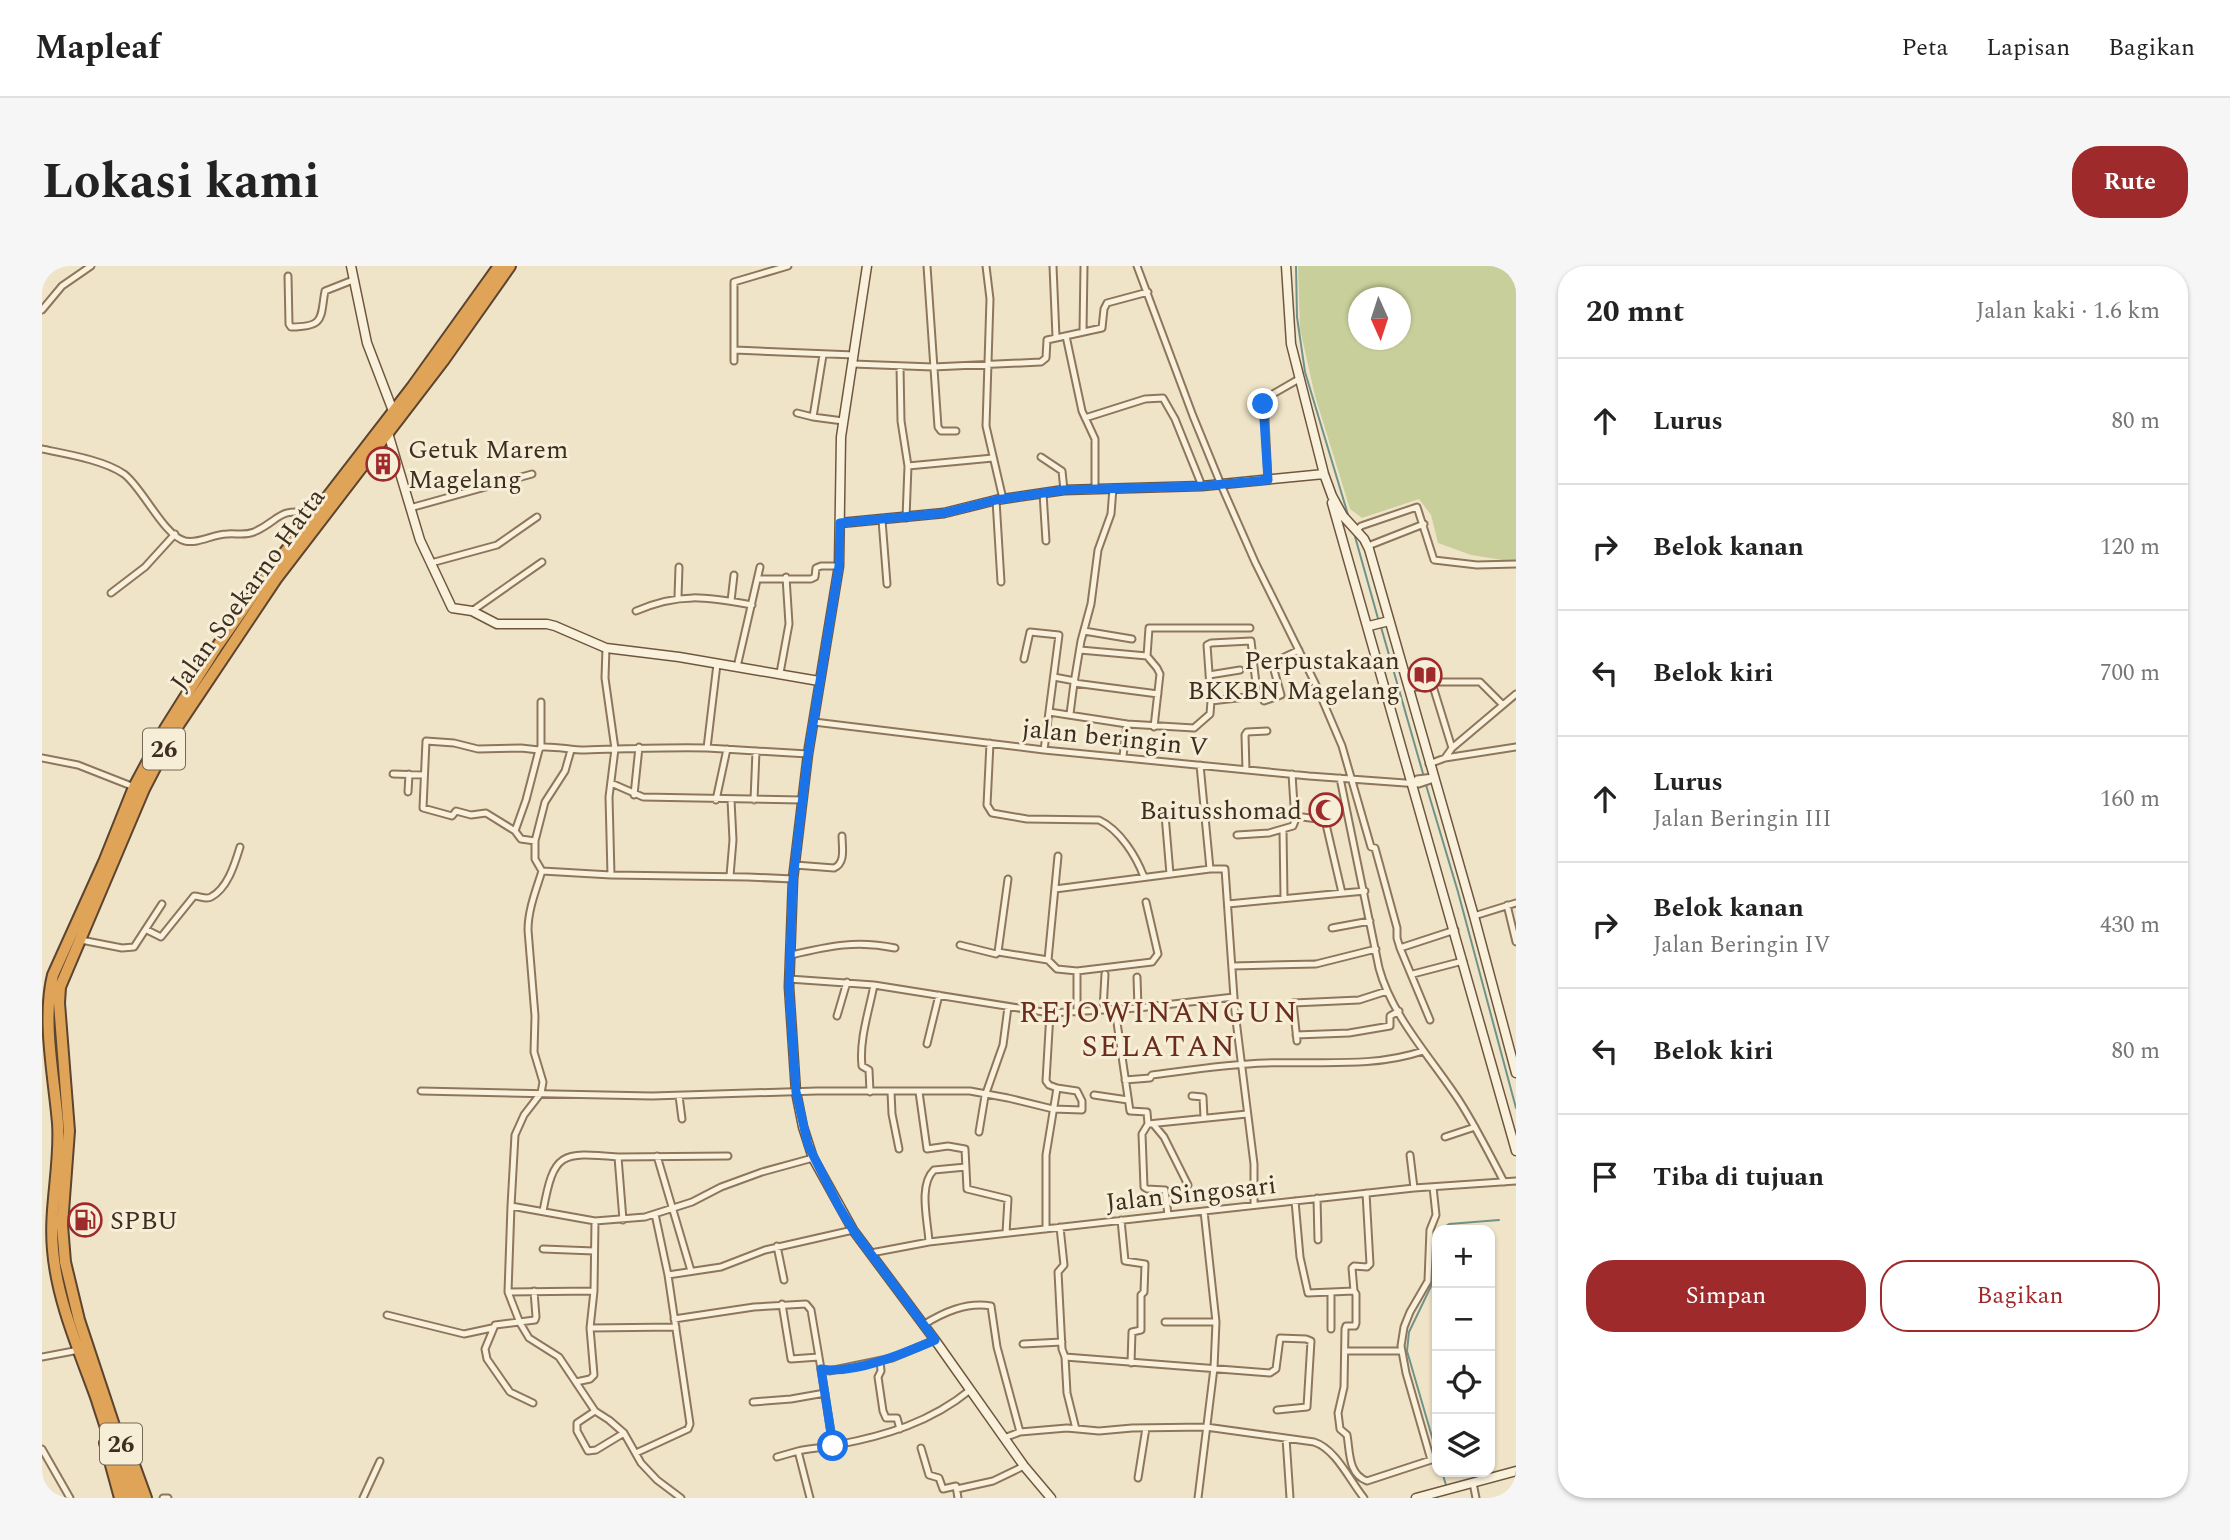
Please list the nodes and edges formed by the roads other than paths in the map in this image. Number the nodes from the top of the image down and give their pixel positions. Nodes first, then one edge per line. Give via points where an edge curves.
1 (49, 266) edge
2 (91, 266) edge
3 (351, 266) edge
4 (499, 266) edge
5 (510, 266) edge
6 (788, 266) edge
7 (867, 266) edge
8 (927, 266) edge
9 (986, 266) edge
10 (1053, 266) edge
11 (1084, 266) edge
12 (1137, 266) edge
13 (1290, 267) edge
14 (42, 271) edge
15 (288, 276) dead end
16 (353, 280) junction
17 (1148, 292) junction
18 (42, 310) edge
19 (1083, 332) junction
20 (1066, 336) junction
21 (1056, 337) junction
22 (445, 348) junction
23 (735, 350) junction
24 (823, 355) junction
25 (854, 360) junction
26 (734, 361) dead end
27 (987, 364) junction
28 (900, 366) junction
29 (933, 367) junction
30 (1299, 379) junction
31 (393, 411) junction
32 (797, 413) dead end
33 (813, 416) junction
34 (1085, 418) junction
35 (844, 421) junction
36 (956, 431) dead end
37 (388, 433) junction
38 (42, 449) edge
39 (1041, 457) dead end
40 (993, 458) junction
41 (908, 466) junction
42 (532, 474) dead end
43 (1324, 474) junction
44 (1268, 480) junction
45 (1221, 484) junction
46 (1202, 486) junction
47 (1113, 488) junction
48 (1095, 489) junction
49 (1064, 490) junction
50 (1043, 494) junction
51 (1332, 496) junction
52 (999, 499) junction
53 (410, 508) junction
54 (314, 515) junction
55 (537, 517) dead end
56 (906, 518) junction
57 (882, 520) junction
58 (840, 523) junction
59 (1424, 524) junction
60 (1356, 531) junction
61 (174, 534) junction
62 (1046, 541) dead end
63 (1342, 541) junction
64 (1367, 546) junction
65 (542, 562) dead end
66 (431, 563) junction
67 (1516, 564) edge
68 (839, 566) junction
69 (679, 567) dead end
70 (760, 567) dead end
71 (734, 575) dead end
72 (786, 577) junction
73 (758, 579) junction
74 (1001, 582) dead end
75 (887, 584) dead end
76 (111, 593) dead end
77 (678, 597) junction
78 (731, 601) junction
79 (752, 605) junction
80 (472, 611) junction
81 (636, 611) dead end
82 (1389, 621) junction
83 (1369, 626) junction
84 (1250, 628) dead end
85 (1084, 631) junction
86 (1132, 639) dead end
87 (606, 648) junction
88 (1080, 650) junction
89 (1299, 650) junction
90 (1147, 656) junction
91 (1024, 659) dead end
92 (717, 664) junction
93 (737, 667) junction
94 (1240, 670) dead end
95 (780, 673) junction
96 (1209, 675) junction
97 (1054, 677) junction
98 (820, 681) junction
99 (1074, 682) junction
100 (1432, 683) junction
101 (1409, 689) junction
102 (1158, 694) junction
103 (1516, 694) edge
104 (1211, 701) junction
105 (1265, 701) dead end
106 (541, 702) dead end
107 (1503, 705) junction
108 (1049, 712) junction
109 (1070, 714) junction
110 (814, 722) junction
111 (1127, 724) junction
112 (1154, 727) junction
113 (1267, 731) dead end
114 (990, 743) junction
115 (639, 747) junction
116 (1516, 747) edge
117 (707, 748) junction
118 (1452, 748) junction
119 (540, 749) junction
120 (615, 749) junction
121 (727, 749) junction
122 (571, 750) junction
123 (1044, 750) junction
124 (756, 751) junction
125 (808, 754) junction
126 (1124, 756) junction
127 (42, 758) edge
128 (1444, 758) junction
129 (1430, 764) junction
130 (1200, 765) junction
131 (1246, 770) junction
132 (393, 774) dead end
133 (408, 774) junction
134 (1292, 774) junction
135 (424, 775) junction
136 (1434, 776) junction
137 (1340, 778) junction
138 (1352, 779) junction
139 (611, 783) junction
140 (1413, 783) junction
141 (134, 787) junction
142 (408, 792) dead end
143 (634, 795) junction
144 (716, 800) junction
145 (731, 800) junction
146 (754, 800) junction
147 (802, 800) junction
148 (413, 807) dead end
149 (423, 808) junction
150 (1204, 812) junction
151 (1295, 816) junction
152 (1283, 830) junction
153 (515, 831) junction
154 (1237, 835) dead end
155 (842, 836) dead end
156 (535, 841) junction
157 (240, 847) dead end
158 (1058, 856) dead end
159 (795, 865) junction
160 (1210, 869) junction
161 (542, 871) junction
162 (1170, 874) junction
163 (611, 875) junction
164 (730, 876) junction
165 (1144, 877) junction
166 (793, 879) junction
167 (1008, 879) dead end
168 (1055, 888) junction
169 (1365, 891) junction
170 (1342, 892) junction
171 (1284, 897) junction
172 (1146, 902) dead end
173 (1516, 903) edge
174 (162, 904) dead end
175 (1228, 904) junction
176 (1508, 908) junction
177 (1516, 910) edge
178 (1474, 916) junction
179 (1370, 920) junction
180 (1332, 928) dead end
181 (147, 930) junction
182 (1455, 930) junction
183 (80, 939) junction
184 (1516, 942) edge
185 (960, 945) dead end
186 (895, 948) dead end
187 (1400, 948) junction
188 (1376, 949) junction
189 (999, 952) junction
190 (791, 955) junction
191 (1049, 961) junction
192 (1463, 961) junction
193 (1232, 966) junction
194 (1077, 971) junction
195 (1105, 974) dead end
196 (1413, 974) junction
197 (58, 977) junction
198 (1137, 977) dead end
199 (789, 979) junction
200 (847, 982) junction
201 (874, 985) junction
202 (1387, 991) junction
203 (939, 995) junction
204 (1234, 998) junction
205 (1008, 1006) junction
206 (1139, 1008) junction
207 (1115, 1009) junction
208 (1103, 1010) junction
209 (1399, 1011) junction
210 (1077, 1012) junction
211 (1050, 1013) junction
212 (838, 1016) dead end
213 (1430, 1020) dead end
214 (927, 1044) dead end
215 (1423, 1051) junction
216 (1240, 1064) junction
217 (1516, 1073) edge
218 (1125, 1080) junction
219 (1057, 1087) junction
220 (421, 1091) dead end
221 (796, 1092) junction
222 (870, 1092) junction
223 (891, 1092) junction
224 (919, 1092) junction
225 (541, 1093) junction
226 (986, 1093) junction
227 (1094, 1095) dead end
228 (679, 1096) junction
229 (1192, 1096) dead end
230 (1128, 1100) junction
231 (1053, 1109) junction
232 (1247, 1114) junction
233 (1204, 1118) junction
234 (682, 1119) dead end
235 (1151, 1125) junction
236 (1475, 1127) junction
237 (979, 1132) dead end
238 (1445, 1136) dead end
239 (899, 1149) dead end
240 (1516, 1151) edge
241 (1410, 1155) dead end
242 (657, 1156) junction
243 (728, 1156) dead end
244 (618, 1157) junction
245 (813, 1158) junction
246 (966, 1167) junction
247 (1516, 1181) edge
248 (1504, 1182) junction
249 (1188, 1185) dead end
250 (1433, 1187) junction
251 (1414, 1188) junction
252 (1366, 1193) junction
253 (1317, 1198) junction
254 (1295, 1201) junction
255 (1254, 1205) junction
256 (511, 1206) junction
257 (673, 1208) junction
258 (543, 1211) junction
259 (1204, 1211) junction
260 (655, 1214) junction
261 (1168, 1215) junction
262 (624, 1220) junction
263 (1121, 1220) junction
264 (595, 1221) junction
265 (1060, 1227) junction
266 (1046, 1229) junction
267 (853, 1230) junction
268 (1006, 1233) junction
269 (1318, 1240) dead end
270 (929, 1242) junction
271 (777, 1246) junction
272 (543, 1249) dead end
273 (594, 1251) junction
274 (871, 1252) junction
275 (691, 1271) junction
276 (668, 1275) junction
277 (784, 1280) dead end
278 (534, 1291) junction
279 (594, 1291) junction
280 (1354, 1291) junction
281 (508, 1292) junction
282 (1331, 1292) junction
283 (782, 1304) junction
284 (387, 1315) dead end
285 (674, 1319) junction
286 (1165, 1322) dead end
287 (1216, 1322) junction
288 (520, 1323) junction
289 (923, 1325) junction
290 (676, 1327) junction
291 (492, 1328) junction
292 (590, 1328) junction
293 (1331, 1329) dead end
294 (935, 1340) junction
295 (1062, 1342) junction
296 (1023, 1344) dead end
297 (79, 1350) junction
298 (1345, 1351) junction
299 (1402, 1352) junction
300 (42, 1357) edge
301 (819, 1357) junction
302 (1065, 1357) junction
303 (880, 1361) junction
304 (1131, 1363) junction
305 (1214, 1368) junction
306 (821, 1369) junction
307 (576, 1381) junction
308 (96, 1388) junction
309 (970, 1390) junction
310 (825, 1392) junction
311 (752, 1402) dead end
312 (533, 1403) dead end
313 (1277, 1410) dead end
314 (595, 1411) junction
315 (1146, 1427) junction
316 (1206, 1427) junction
317 (900, 1429) junction
318 (1076, 1429) junction
319 (1020, 1432) junction
320 (624, 1433) junction
321 (1004, 1438) junction
322 (1286, 1438) junction
323 (833, 1446) junction
324 (921, 1448) dead end
325 (42, 1449) edge
326 (798, 1451) junction
327 (638, 1452) junction
328 (777, 1457) dead end
329 (380, 1461) dead end
330 (1024, 1466) junction
331 (1516, 1471) edge
332 (1139, 1478) dead end
333 (1473, 1483) junction
334 (957, 1489) junction
335 (70, 1498) edge
336 (120, 1498) edge
337 (128, 1498) edge
338 (138, 1498) edge
339 (146, 1498) edge
340 (363, 1498) edge
341 (681, 1498) edge
342 (810, 1498) edge
343 (958, 1498) edge
344 (1051, 1498) edge
345 (1198, 1498) edge
346 (1290, 1498) edge
347 (1364, 1498) edge
348 (1416, 1498) edge
349 (1476, 1498) edge

1 - 14 street
2 - 18 street via 62,286
3 - 16 street
4 - 22 highway, Jalan Soekarno Hatta / 26
5 - 22 highway, Jalan Soekarno Hatta / 26
6 - 23 street via 734,282
7 - 25 street
8 - 29 street
9 - 27 street
10 - 21 street
11 - 19 street
12 - 17 street
13 - 30 street via 1291,344
15 - 16 street via 291,327 307,326 321,318 324,291
16 - 31 street via 367,343
17 - 19 street via 1109,302 1102,328
17 - 45 street
19 - 20 street
20 - 21 street
20 - 34 street
21 - 27 street via 1045,341 1044,361
22 - 31 highway, Jalan Soekarno Hatta / 26
22 - 37 highway, Jalan Soekarno Hatta / 26
23 - 24 street
23 - 26 street
24 - 25 street
24 - 33 street
25 - 28 street
25 - 35 street
27 - 29 street
27 - 40 street via 986,426
28 - 29 street
28 - 41 street
29 - 36 street via 939,430
30 - 43 street
30 - 44 street via 1264,401
31 - 54 highway, Jalan Soekarno Hatta / 26
32 - 33 street
33 - 35 street
34 - 46 street via 1145,399 1163,398
34 - 48 street via 1095,439
35 - 58 street
37 - 53 street
37 - 183 highway, Jalan Soekarno Hatta / 26 via 269,589 173,733
38 - 61 street via 122,473
39 - 49 street via 1062,471
40 - 41 street
40 - 52 street
41 - 56 street
42 - 53 street
43 - 44 street
43 - 51 street
44 - 45 street
45 - 46 street
45 - 89 street
46 - 47 street
47 - 48 street
47 - 85 street
48 - 49 street
49 - 50 street
50 - 52 street
50 - 62 street
51 - 60 street
51 - 63 street
52 - 56 street
52 - 74 street
53 - 66 street
54 - 61 street via 285,512 241,535 188,541
54 - 141 highway, Jalan Soekarno Hatta / 26 via 216,648 164,729
55 - 66 street via 502,542
56 - 57 street
57 - 58 street
57 - 75 street
58 - 68 street
59 - 60 street via 1419,508 1414,507
59 - 64 street
59 - 67 street via 1434,560
60 - 63 street
60 - 64 street
61 - 76 street via 145,566
63 - 83 street
64 - 82 street
65 - 80 street
66 - 80 street via 450,607
68 - 72 street via 819,566 811,579
68 - 98 street
69 - 77 street
70 - 73 street
71 - 78 street
72 - 73 street
72 - 95 street via 789,624
73 - 79 street
77 - 78 street
77 - 81 street
78 - 79 street
79 - 93 street
80 - 87 street via 497,624 555,626
82 - 83 street
82 - 101 street
83 - 140 street
84 - 90 street via 1149,628
85 - 86 street
85 - 88 street
87 - 92 street
87 - 120 street via 604,678
88 - 90 street
88 - 99 street
89 - 105 street via 1272,662 1281,695
89 - 138 street via 1333,723
90 - 102 street via 1159,671
91 - 97 street via 1030,632 1058,634
92 - 93 street
92 - 117 street
93 - 95 street
94 - 96 street
95 - 98 street
96 - 104 street
96 - 104 street via 1209,644 1252,642 1256,693
97 - 99 street
97 - 108 street
98 - 110 street
99 - 102 street
99 - 109 street
100 - 101 street
100 - 107 street via 1480,681
100 - 118 street
101 - 129 street
102 - 112 street
103 - 107 street
104 - 112 street via 1210,714 1196,728
106 - 119 street
107 - 118 street
108 - 109 street
108 - 123 street
109 - 111 street
110 - 114 street, jalan beringin V
110 - 125 street
111 - 112 street
111 - 126 street
113 - 131 street via 1245,735
114 - 123 street, jalan beringin V
114 - 165 street via 987,805 992,813 1027,820 1099,820 1131,852
115 - 117 street
115 - 120 street
115 - 143 street
116 - 128 street
117 - 121 street
118 - 128 street
119 - 122 street
119 - 135 street via 478,750 424,741
119 - 153 street
120 - 122 street
120 - 139 street
121 - 124 street
121 - 144 street
122 - 156 street via 565,771 545,802
123 - 126 street, jalan beringin V
124 - 125 street
124 - 146 street
125 - 147 street
126 - 130 street, jalan beringin V
127 - 141 street via 78,765
128 - 129 street
129 - 136 street
130 - 131 street, jalan beringin V
130 - 150 street
131 - 134 street, jalan beringin V
132 - 133 street
133 - 135 street
133 - 142 street
134 - 137 street, jalan beringin V
134 - 151 street
135 - 149 street
136 - 140 street
136 - 178 street
137 - 138 street, jalan beringin V
137 - 169 street
138 - 140 street, jalan beringin V
138 - 187 street
139 - 143 street
139 - 163 street
140 - 182 street
141 - 197 highway, Jalan Soekarno Hatta / 26
143 - 144 street
144 - 145 street
145 - 146 street
145 - 164 street
146 - 147 street
147 - 159 street
148 - 149 street
149 - 153 street via 452,816 456,811 471,816 486,813
150 - 160 street
150 - 162 street via 1165,815
151 - 152 street via 1293,826
151 - 170 street via 1325,820
152 - 154 street
152 - 171 street
153 - 156 street via 521,839
155 - 159 street via 839,866
156 - 161 street via 535,859
157 - 181 street via 229,876 212,897 194,896 162,937
158 - 168 street
159 - 166 street
160 - 162 street
160 - 175 street via 1225,869
161 - 163 street
161 - 225 street via 528,923 534,1052 543,1080
162 - 165 street
163 - 164 street
164 - 166 street
165 - 168 street
166 - 190 street
167 - 189 street
168 - 191 street
169 - 170 street
169 - 179 street
170 - 171 street
171 - 175 street
172 - 194 street via 1158,954 1152,962
173 - 176 street
174 - 181 street
175 - 193 street
176 - 177 street
176 - 178 street
176 - 184 street
178 - 217 street
179 - 180 street
179 - 188 street
181 - 183 street via 130,948
182 - 187 street
182 - 192 street
183 - 197 highway, Jalan Soekarno Hatta / 26
185 - 189 street
186 - 190 street via 854,943
187 - 196 street
188 - 193 street via 1316,964
188 - 202 street
189 - 191 street
190 - 199 street
191 - 194 street via 1055,967
192 - 196 street
192 - 240 street
193 - 204 street
194 - 210 street
195 - 208 street
196 - 213 street
197 - 297 highway, Jalan Soekarno Hatta / 26 via 50,993 58,1126 53,1249
197 - 308 highway, Jalan Soekarno Hatta / 26 via 69,1130 63,1250
198 - 206 street
199 - 200 street
199 - 221 street
200 - 201 street
200 - 212 street
201 - 203 street
201 - 222 street via 862,1045 862,1066 869,1070
202 - 209 street
202 - 209 street via 1359,1000 1293,1003 1297,1038 1390,1026 1390,1016
203 - 205 street
203 - 214 street
204 - 206 street
204 - 216 street
205 - 211 street
205 - 226 street via 1003,1045
206 - 207 street
207 - 208 street
207 - 218 street
208 - 210 street
209 - 215 street
210 - 211 street
211 - 219 street via 1046,1081
215 - 216 street via 1369,1062
215 - 236 street
216 - 218 street
216 - 232 street
218 - 230 street
219 - 231 street
219 - 231 street via 1077,1091 1082,1110
220 - 225 street
221 - 222 street
221 - 228 street
221 - 245 street
222 - 223 street
223 - 224 street
223 - 239 street
224 - 226 street
224 - 246 street via 926,1148 965,1149
225 - 228 street
225 - 256 street via 515,1135
226 - 231 street
226 - 237 street
227 - 230 street
228 - 234 street
229 - 233 street via 1203,1097
230 - 235 street via 1130,1111 1147,1112
231 - 266 street via 1046,1155
232 - 233 street
232 - 255 street
233 - 235 street
235 - 249 street via 1164,1137
235 - 261 street via 1142,1134 1144,1187 1166,1190
236 - 238 street
236 - 248 street
241 - 251 street
242 - 243 street
242 - 244 street
242 - 257 street
244 - 258 street via 581,1153 564,1159 550,1175
244 - 262 street
245 - 257 street via 751,1176
245 - 267 street
246 - 268 street via 967,1189 1008,1199
246 - 270 street via 929,1174 925,1189
247 - 248 street, Jalan Singosari
248 - 250 street, Jalan Singosari
250 - 251 street, Jalan Singosari
250 - 299 street via 1436,1215 1430,1230 1428,1281 1404,1327
251 - 252 street, Jalan Singosari
252 - 253 street, Jalan Singosari
252 - 280 street via 1370,1263 1353,1267
253 - 254 street, Jalan Singosari
253 - 269 street
254 - 255 street, Jalan Singosari
254 - 282 street via 1307,1291
255 - 259 street, Jalan Singosari
256 - 258 street
256 - 281 street
257 - 260 street
257 - 275 street
258 - 264 street
259 - 261 street, Jalan Singosari
259 - 287 street
260 - 262 street
260 - 276 street
261 - 263 street, Jalan Singosari
262 - 264 street
263 - 265 street, Jalan Singosari
263 - 304 street via 1125,1261 1145,1264 1141,1330 1132,1332
264 - 273 street
265 - 266 street, Jalan Singosari
265 - 295 street
266 - 268 street, Jalan Singosari
267 - 271 street
267 - 274 street
268 - 270 street, Jalan Singosari
270 - 274 street, Jalan Singosari
271 - 275 street via 721,1267
271 - 277 street
272 - 273 street
273 - 279 street
274 - 289 street
275 - 276 street
276 - 285 street
278 - 279 street
278 - 281 street
278 - 288 street via 536,1317
279 - 292 street
280 - 282 street
280 - 298 street via 1356,1323 1346,1327
281 - 288 street
282 - 293 street
283 - 285 street
283 - 301 street via 809,1306
283 - 301 street via 791,1359
284 - 291 street via 464,1334
285 - 290 street
286 - 287 street
287 - 305 street
288 - 291 street
288 - 307 street via 535,1344 559,1357
289 - 294 street
289 - 319 street via 957,1308 991,1306
290 - 292 street
290 - 327 street via 690,1424
291 - 312 street via 485,1349 487,1359 510,1392
292 - 307 street via 594,1375
294 - 303 street
294 - 309 street
295 - 296 street
295 - 302 street
297 - 300 street
297 - 308 highway, Jalan Soekarno Hatta / 26
298 - 299 street
298 - 299 street via 1338,1426 1347,1435 1350,1462 1367,1481 1430,1461
301 - 306 street
302 - 304 street
302 - 318 street
303 - 306 street
303 - 317 street via 883,1411 886,1418 896,1417
304 - 305 street
305 - 313 street via 1275,1372 1280,1338 1311,1341 1307,1407
305 - 316 street
306 - 310 street
307 - 314 street
308 - 336 highway
308 - 337 highway, Jalan Soekarno Hatta / 26
308 - 338 highway, Jalan Soekarno Hatta / 26
308 - 339 highway
309 - 317 street via 948,1408
309 - 321 street
310 - 311 street
310 - 323 street
314 - 320 street
314 - 320 street via 577,1423 588,1451
315 - 316 street
315 - 318 street
315 - 332 street
316 - 322 street
316 - 345 street
317 - 323 street
318 - 319 street
319 - 321 street
320 - 327 street
321 - 330 street
322 - 346 street
322 - 347 street via 1322,1444
323 - 326 street
324 - 334 street via 929,1475 938,1477 942,1488
325 - 335 street
326 - 328 street
326 - 342 street
327 - 341 street via 641,1463
329 - 340 street
330 - 334 street via 993,1481
330 - 344 street
331 - 333 street
333 - 348 street
333 - 349 street
334 - 343 street

